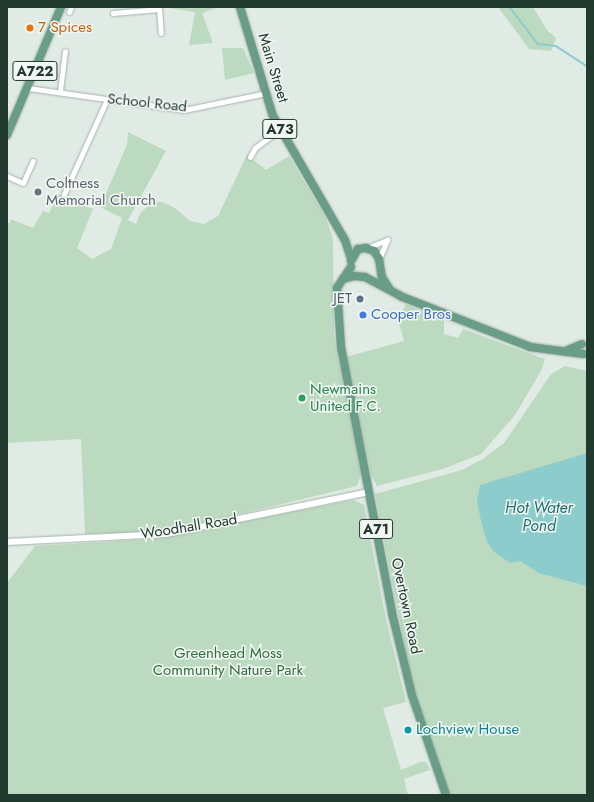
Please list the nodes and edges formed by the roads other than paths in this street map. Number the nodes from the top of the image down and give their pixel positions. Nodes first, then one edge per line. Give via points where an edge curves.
1 (61, 7) edge
2 (240, 7) edge
3 (159, 8) edge
4 (113, 13) dead end
5 (162, 33) dead end
6 (65, 51) dead end
7 (28, 88) junction
8 (60, 91) junction
9 (266, 93) junction
10 (107, 99) junction
11 (280, 129) junction
12 (7, 135) edge
13 (250, 157) dead end
14 (33, 161) dead end
15 (7, 176) edge
16 (64, 194) dead end
17 (345, 240) junction
18 (364, 248) junction
19 (351, 258) junction
20 (379, 263) junction
21 (351, 267) junction
22 (363, 277) junction
23 (343, 279) junction
24 (392, 292) junction
25 (587, 336) edge
26 (582, 344) junction
27 (559, 352) junction
28 (586, 355) edge
29 (368, 492) junction
30 (7, 542) edge
31 (446, 795) edge

1 - 7 main road, A722
2 - 9 main road, Main Street / A73
3 - 4 street
3 - 5 street
6 - 8 street
7 - 8 street, School Road
7 - 12 main road, A722
8 - 10 street, School Road
9 - 10 street, School Road via 184,110
9 - 11 main road, Main Street / A73
10 - 16 street
11 - 13 street via 254,148
11 - 17 main road, Main Street / A73
14 - 15 street via 23,183
17 - 18 main road
17 - 19 main road, Main Street / A73
18 - 19 main road via 355,252
18 - 20 main road via 374,251
18 - 20 street via 386,240
19 - 21 main road, A73
20 - 22 main road via 374,274
20 - 24 main road via 384,281
21 - 22 main road
21 - 23 main road, Overtown Road / A71
22 - 23 main road
22 - 24 main road
23 - 29 main road, Overtown Road / A71 via 337,288 341,347
24 - 27 main road via 530,347
25 - 26 main road
26 - 27 main road
26 - 28 main road
27 - 28 main road
29 - 30 street, Woodhall Road via 166,534
29 - 31 main road, Overtown Road / A71 via 392,613 412,695

